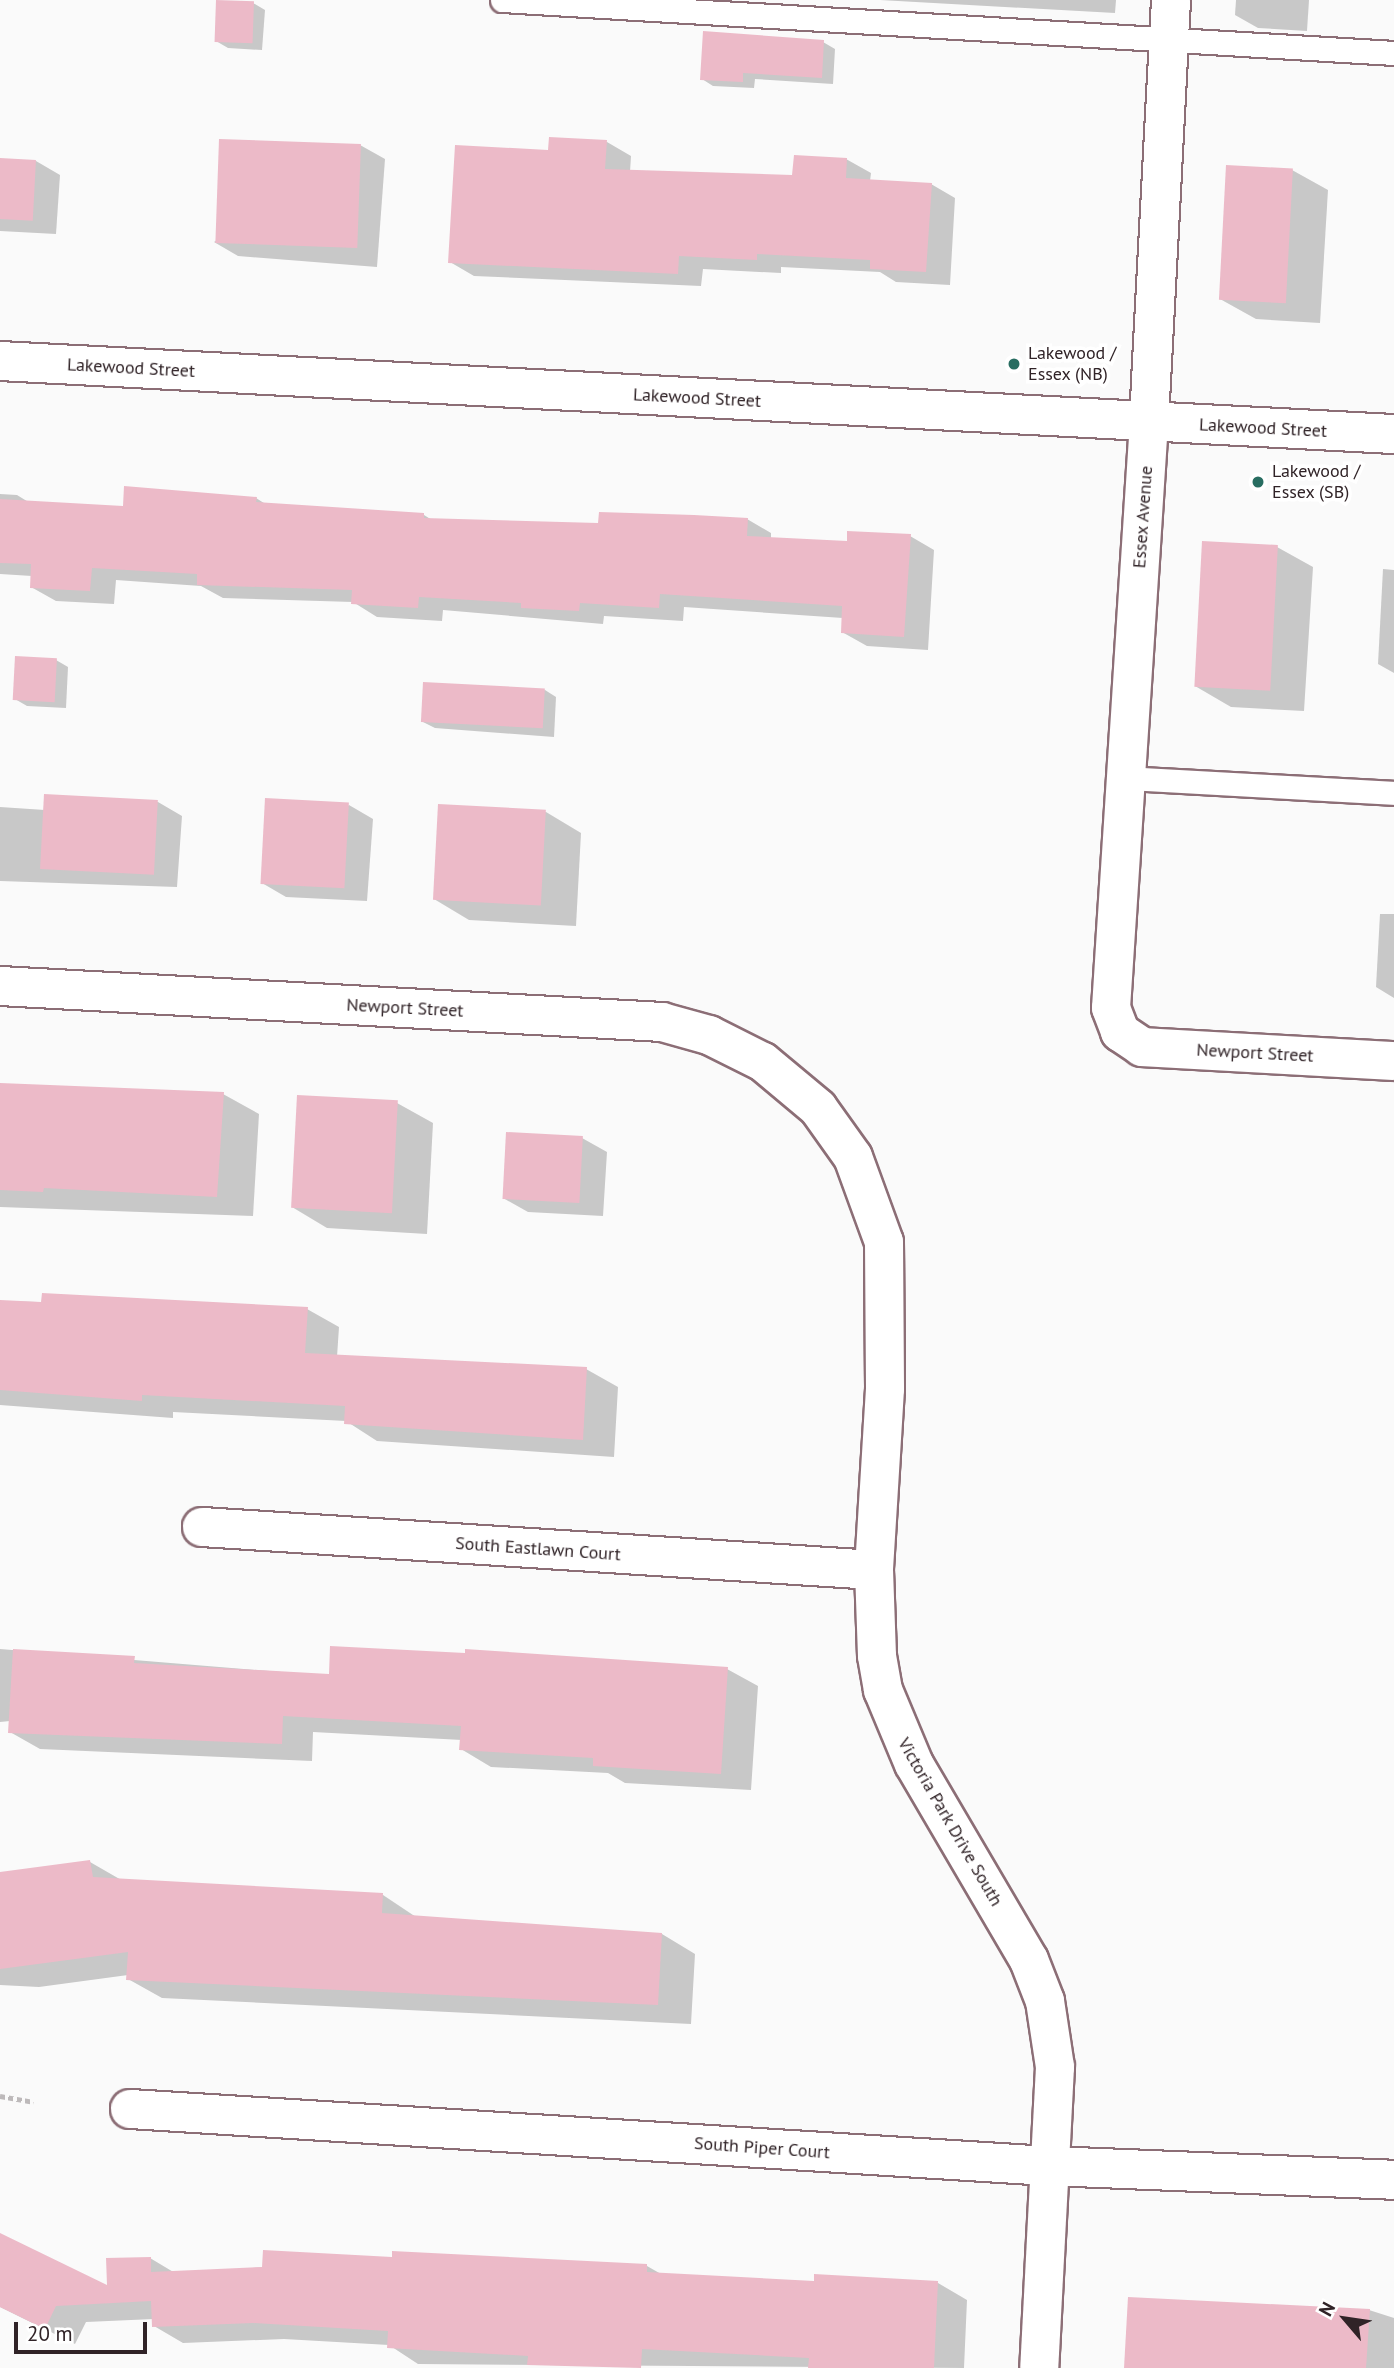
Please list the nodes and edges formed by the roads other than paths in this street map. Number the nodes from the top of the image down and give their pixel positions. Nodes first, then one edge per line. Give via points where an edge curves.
1 (502, 0) edge
2 (1171, 0) edge
3 (1168, 42) junction
4 (1394, 53) edge
5 (0, 361) edge
6 (1149, 422) junction
7 (1394, 435) edge
8 (1126, 778) junction
9 (1394, 793) edge
10 (0, 986) edge
11 (1119, 1032) joint
12 (1394, 1061) edge
13 (794, 1085) joint
14 (202, 1527) dead end
15 (874, 1570) junction
16 (130, 2109) dead end
17 (1050, 2166) junction
18 (1394, 2180) edge
19 (1039, 2368) edge

1 - 3 lane
2 - 3 street, Essex Avenue
3 - 4 lane
3 - 6 street, Essex Avenue
5 - 6 street, Lakewood Street
6 - 7 street, Lakewood Street
6 - 8 street, Essex Avenue
8 - 9 lane
8 - 11 street, Essex Avenue via 1111,1008
10 - 13 street, Newport Street via 662,1022 709,1035 763,1062
11 - 12 street, Newport Street via 1142,1047
13 - 15 street, Victoria Park Drive South via 818,1108 853,1157 884,1241 885,1389
14 - 15 street, South Eastlawn Court
15 - 17 street, Victoria Park Drive South via 877,1656 896,1728 1029,1960 1045,2001 1055,2067
16 - 17 street, South Piper Court
17 - 18 street, South Piper Court
17 - 19 street, Victoria Park Drive South

